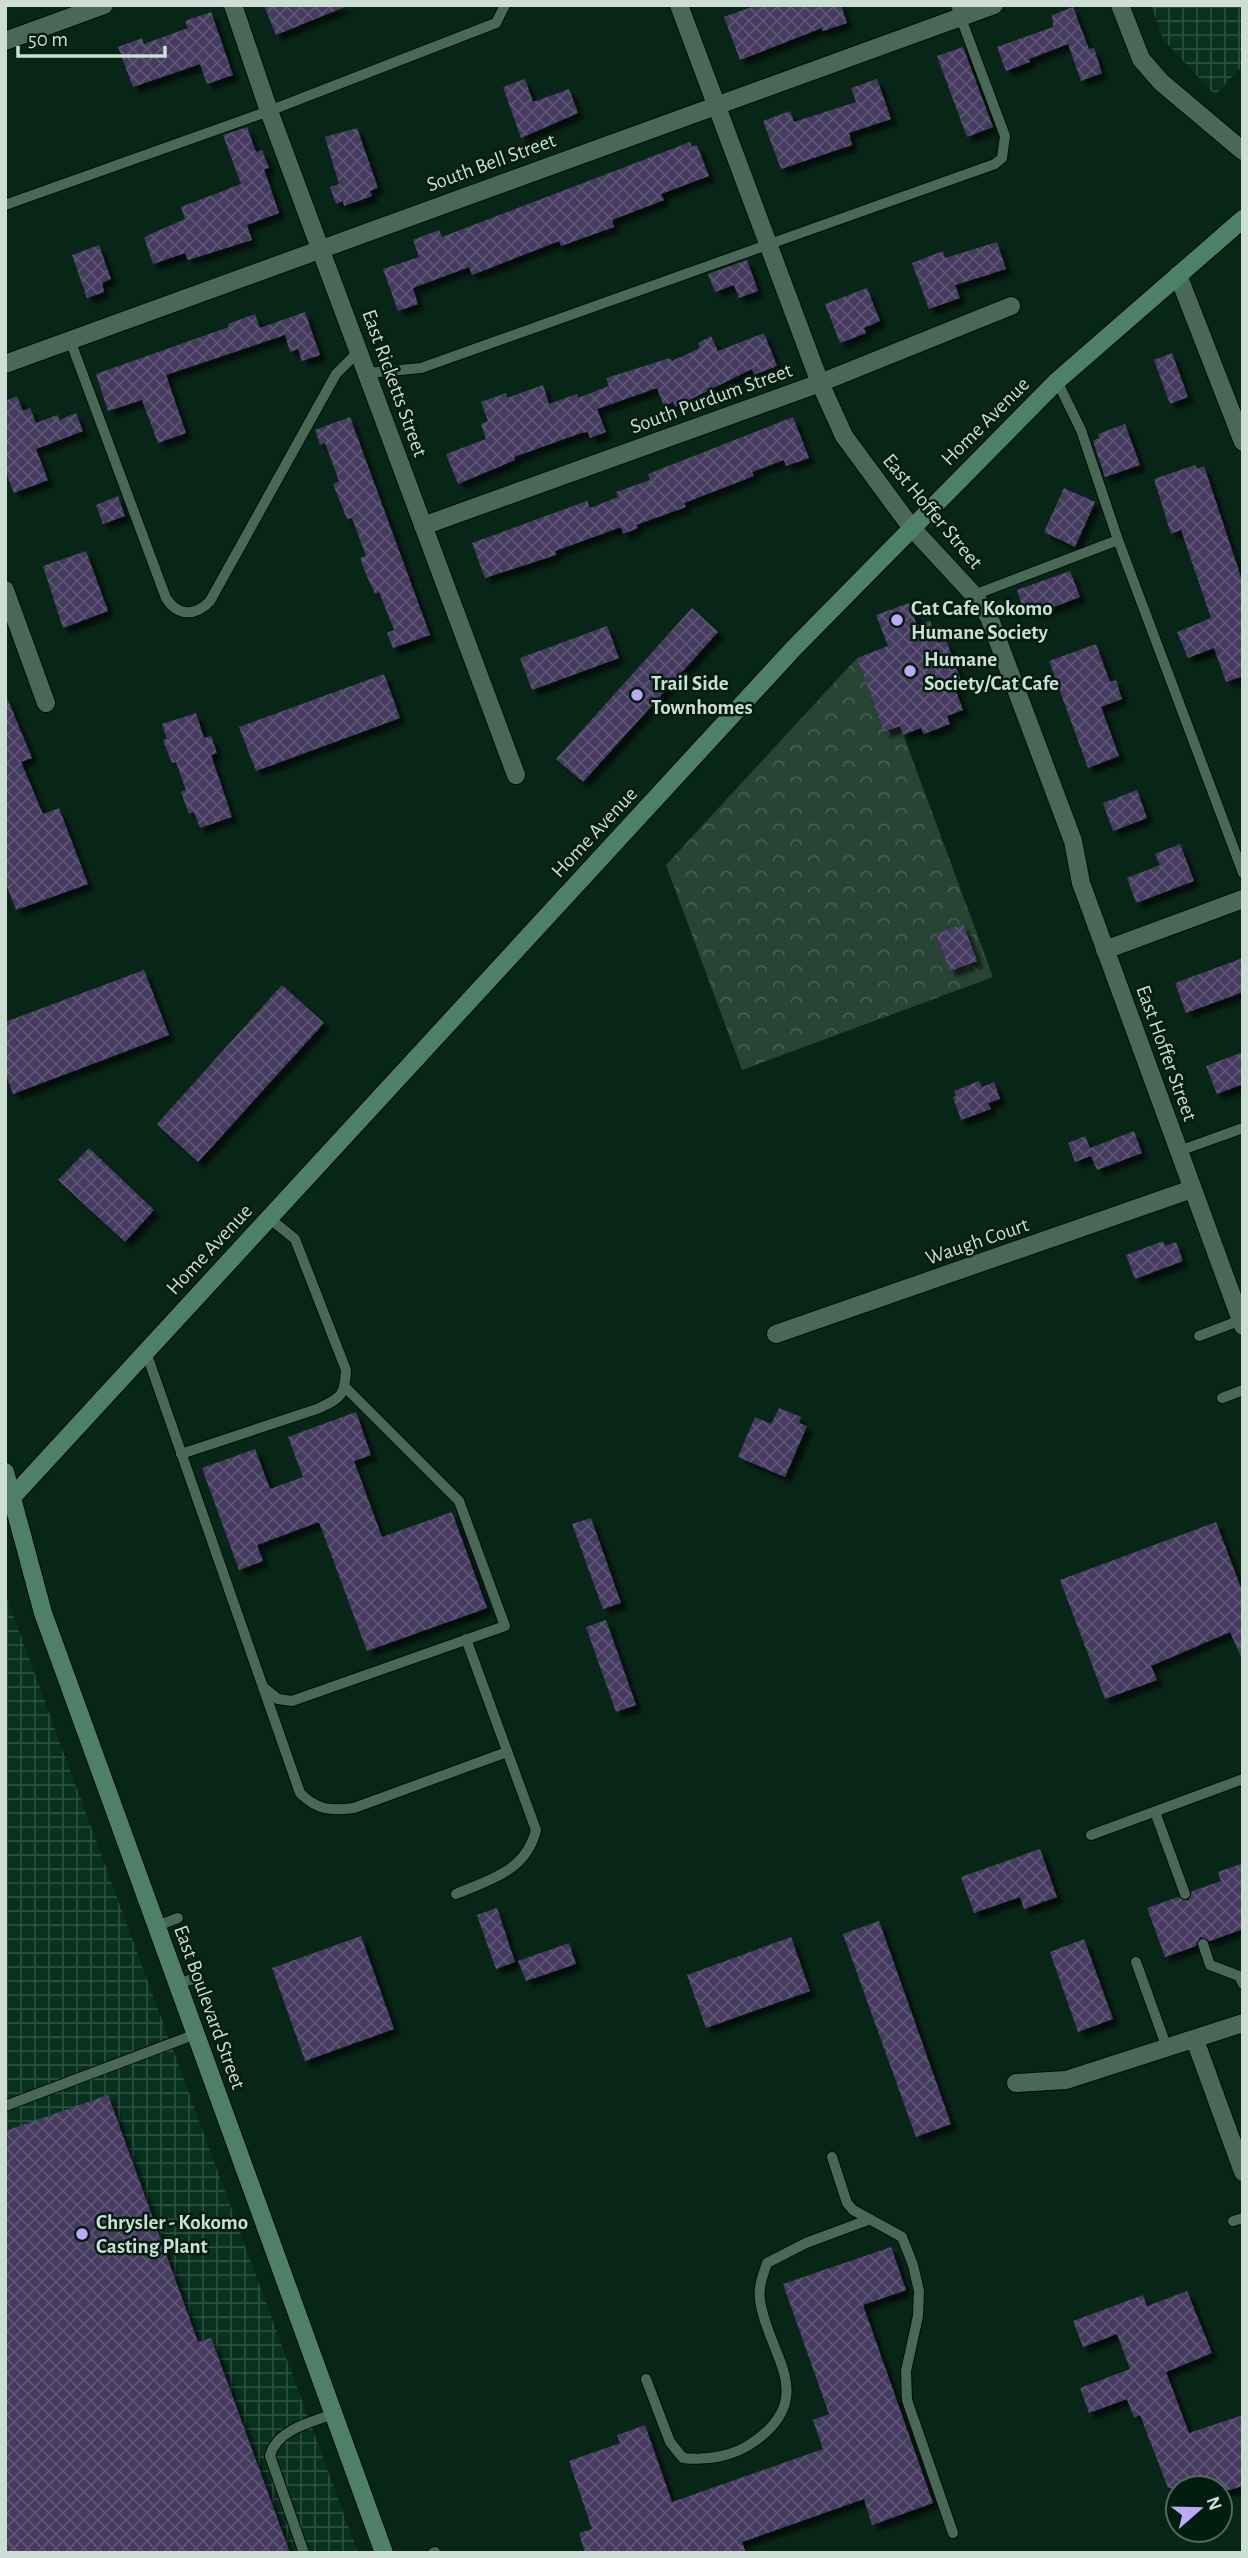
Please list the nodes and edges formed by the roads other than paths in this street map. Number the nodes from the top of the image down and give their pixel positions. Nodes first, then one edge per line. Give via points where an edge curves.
1 (104, 5) edge
2 (233, 5) edge
3 (505, 5) edge
4 (679, 5) edge
5 (994, 5) edge
6 (1120, 5) edge
7 (958, 12) edge
8 (5, 41) edge
9 (716, 104) junction
10 (269, 111) junction
11 (1243, 151) edge
12 (5, 205) edge
13 (1243, 219) edge
14 (768, 245) junction
15 (321, 248) junction
16 (1178, 275) junction
17 (1011, 306) dead end
18 (70, 340) junction
19 (359, 351) junction
20 (5, 363) edge
21 (367, 373) junction
22 (1056, 381) junction
23 (820, 383) junction
24 (1243, 442) edge
25 (424, 526) junction
26 (911, 527) junction
27 (1118, 540) junction
28 (5, 590) edge
29 (974, 594) junction
30 (46, 703) dead end
31 (516, 775) dead end
32 (1243, 873) edge
33 (1243, 899) edge
34 (1105, 950) junction
35 (1243, 1128) edge
36 (1179, 1151) junction
37 (1192, 1189) junction
38 (269, 1218) junction
39 (1242, 1323) edge
40 (776, 1334) dead end
41 (1199, 1336) dead end
42 (146, 1352) junction
43 (346, 1388) junction
44 (1243, 1390) edge
45 (1222, 1398) dead end
46 (181, 1454) junction
47 (5, 1472) edge
48 (9, 1501) edge
49 (466, 1639) junction
50 (262, 1687) junction
51 (507, 1752) junction
52 (1243, 1779) edge
53 (1154, 1812) junction
54 (1091, 1835) dead end
55 (456, 1894) dead end
56 (1185, 1894) dead end
57 (178, 1918) dead end
58 (157, 1926) junction
59 (1203, 1944) dead end
60 (1136, 1962) dead end
61 (199, 1977) dead end
62 (177, 1984) junction
63 (1243, 1984) edge
64 (1243, 2023) edge
65 (196, 2034) junction
66 (1195, 2040) junction
67 (1167, 2048) junction
68 (1016, 2083) dead end
69 (5, 2106) edge
70 (832, 2157) dead end
71 (1243, 2172) edge
72 (868, 2220) junction
73 (646, 2379) dead end
74 (334, 2414) junction
75 (953, 2533) dead end
76 (304, 2553) edge
77 (384, 2553) edge

1 - 8 street
2 - 10 street, East Ricketts Street
3 - 10 lane via 496,23
4 - 9 street, East Hoffer Street
5 - 7 street, South Bell Street
6 - 11 street via 1141,59 1161,82
7 - 9 street, South Bell Street
7 - 14 lane via 1005,136 1002,158
9 - 14 street, East Hoffer Street
9 - 15 street, South Bell Street
10 - 12 lane
10 - 15 street, East Ricketts Street
13 - 16 main road, Home Avenue
14 - 21 lane via 421,368
14 - 23 street, East Hoffer Street
15 - 18 street, South Bell Street
15 - 19 street, East Ricketts Street
16 - 22 main road, Home Avenue
16 - 24 street
17 - 23 street, South Purdum Street
18 - 19 lane via 166,598 186,613 210,601 335,374
18 - 20 street, South Bell Street
19 - 21 street, East Ricketts Street
21 - 25 street, East Ricketts Street
22 - 26 main road, Home Avenue
22 - 27 lane via 1081,430
23 - 25 street, South Purdum Street
23 - 26 street, East Hoffer Street via 844,436
25 - 31 street, East Ricketts Street
26 - 29 street, East Hoffer Street
26 - 38 main road, Home Avenue
27 - 29 lane
27 - 32 lane
28 - 30 street
29 - 34 street, East Hoffer Street via 989,617 1064,816
33 - 34 street
34 - 36 street, East Hoffer Street
35 - 36 lane
36 - 37 street, East Hoffer Street
37 - 39 street, East Hoffer Street
37 - 40 street, Waugh Court
38 - 42 main road, Home Avenue
38 - 43 lane via 295,1239 346,1370
39 - 41 lane
42 - 46 lane
42 - 48 main road, Home Avenue
43 - 46 lane via 338,1399 317,1409
43 - 49 lane via 459,1500 505,1626
44 - 45 lane
46 - 50 lane
47 - 48 main road, East Boulevard Street
48 - 58 main road, East Boulevard Street via 43,1613
49 - 50 lane via 292,1701 278,1699
49 - 51 lane
50 - 51 lane via 300,1793 312,1805 330,1811 354,1808
51 - 55 lane via 536,1830 532,1846 522,1861 500,1876
52 - 53 lane
53 - 54 lane
53 - 56 lane
57 - 58 lane
58 - 62 main road, East Boulevard Street
59 - 63 lane via 1210,1965 1239,1976
60 - 67 lane
61 - 62 lane
62 - 65 main road, East Boulevard Street
64 - 66 street
65 - 69 lane
65 - 74 main road, East Boulevard Street
66 - 67 street
66 - 71 street
67 - 68 street via 1066,2080
70 - 72 lane via 847,2203
72 - 73 lane via 767,2263 760,2301 787,2392 773,2428 750,2445 701,2460 683,2458 670,2442
72 - 75 lane via 902,2237 913,2265 918,2303 906,2371 907,2400
74 - 76 lane via 294,2429 272,2447 270,2456
74 - 77 main road, East Boulevard Street

